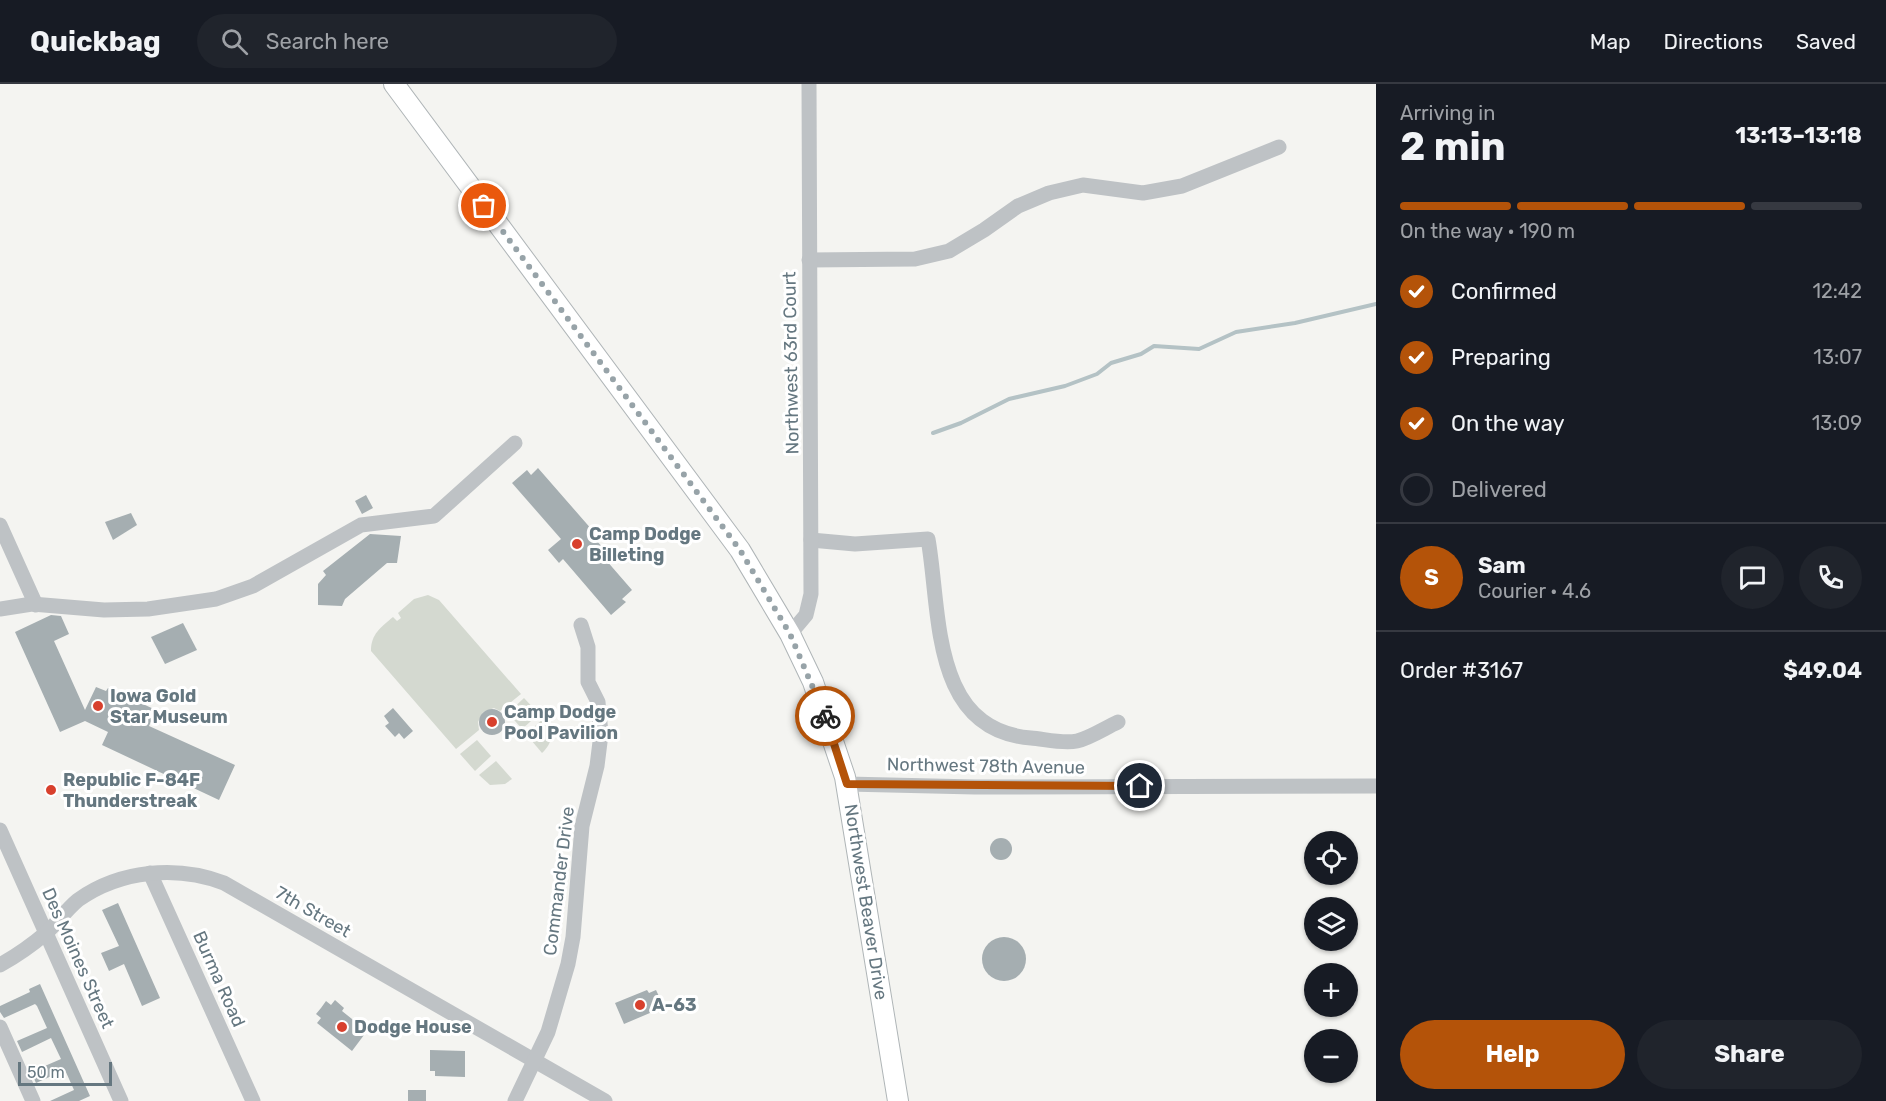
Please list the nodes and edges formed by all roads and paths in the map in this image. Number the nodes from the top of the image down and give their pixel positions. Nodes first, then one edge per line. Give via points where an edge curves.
1 (394, 84) edge
2 (809, 84) edge
3 (1279, 147) dead end
4 (809, 260) junction
5 (515, 443) dead end
6 (0, 525) edge
7 (812, 540) junction
8 (36, 605) junction
9 (0, 609) edge
10 (581, 626) dead end
11 (790, 634) junction
12 (1118, 722) dead end
13 (847, 784) junction
14 (1376, 786) edge
15 (0, 830) edge
16 (5, 856) edge
17 (150, 873) junction
18 (46, 933) junction
19 (0, 965) edge
20 (0, 1027) edge
21 (534, 1060) junction
22 (33, 1101) edge
23 (121, 1101) edge
24 (253, 1101) edge
25 (515, 1101) edge
26 (605, 1101) edge
27 (898, 1101) edge

1 - 11 main road, Northwest Beaver Drive via 740,550
2 - 4 street, Northwest 63rd Court
3 - 4 street via 1182,186 1143,193 1083,185 1049,193 1017,206 949,251 915,259
4 - 7 street, Northwest 63rd Court
5 - 8 street via 434,516 361,525 253,586 216,599 147,609
6 - 8 street
7 - 11 street, Northwest 63rd Court via 812,594 806,615
7 - 12 street via 855,544 928,539 942,650 954,690 980,722 1016,737 1076,742
8 - 9 street
10 - 21 street, Commander Drive via 586,637 588,682 598,702 601,734 582,826 568,964 548,1032
11 - 13 main road, Northwest Beaver Drive via 813,682
13 - 14 street, Northwest 78th Avenue
13 - 27 main road, Northwest Beaver Drive
15 - 16 street, Des Moines Street
16 - 18 street, Des Moines Street
17 - 18 street, 7th Street via 105,885 78,900
17 - 21 street, 7th Street via 173,872 224,883
17 - 24 street, Burma Road
18 - 19 street, 7th Street
18 - 23 street, Des Moines Street
20 - 22 street
21 - 25 street, Commander Drive
21 - 26 street, 7th Street

